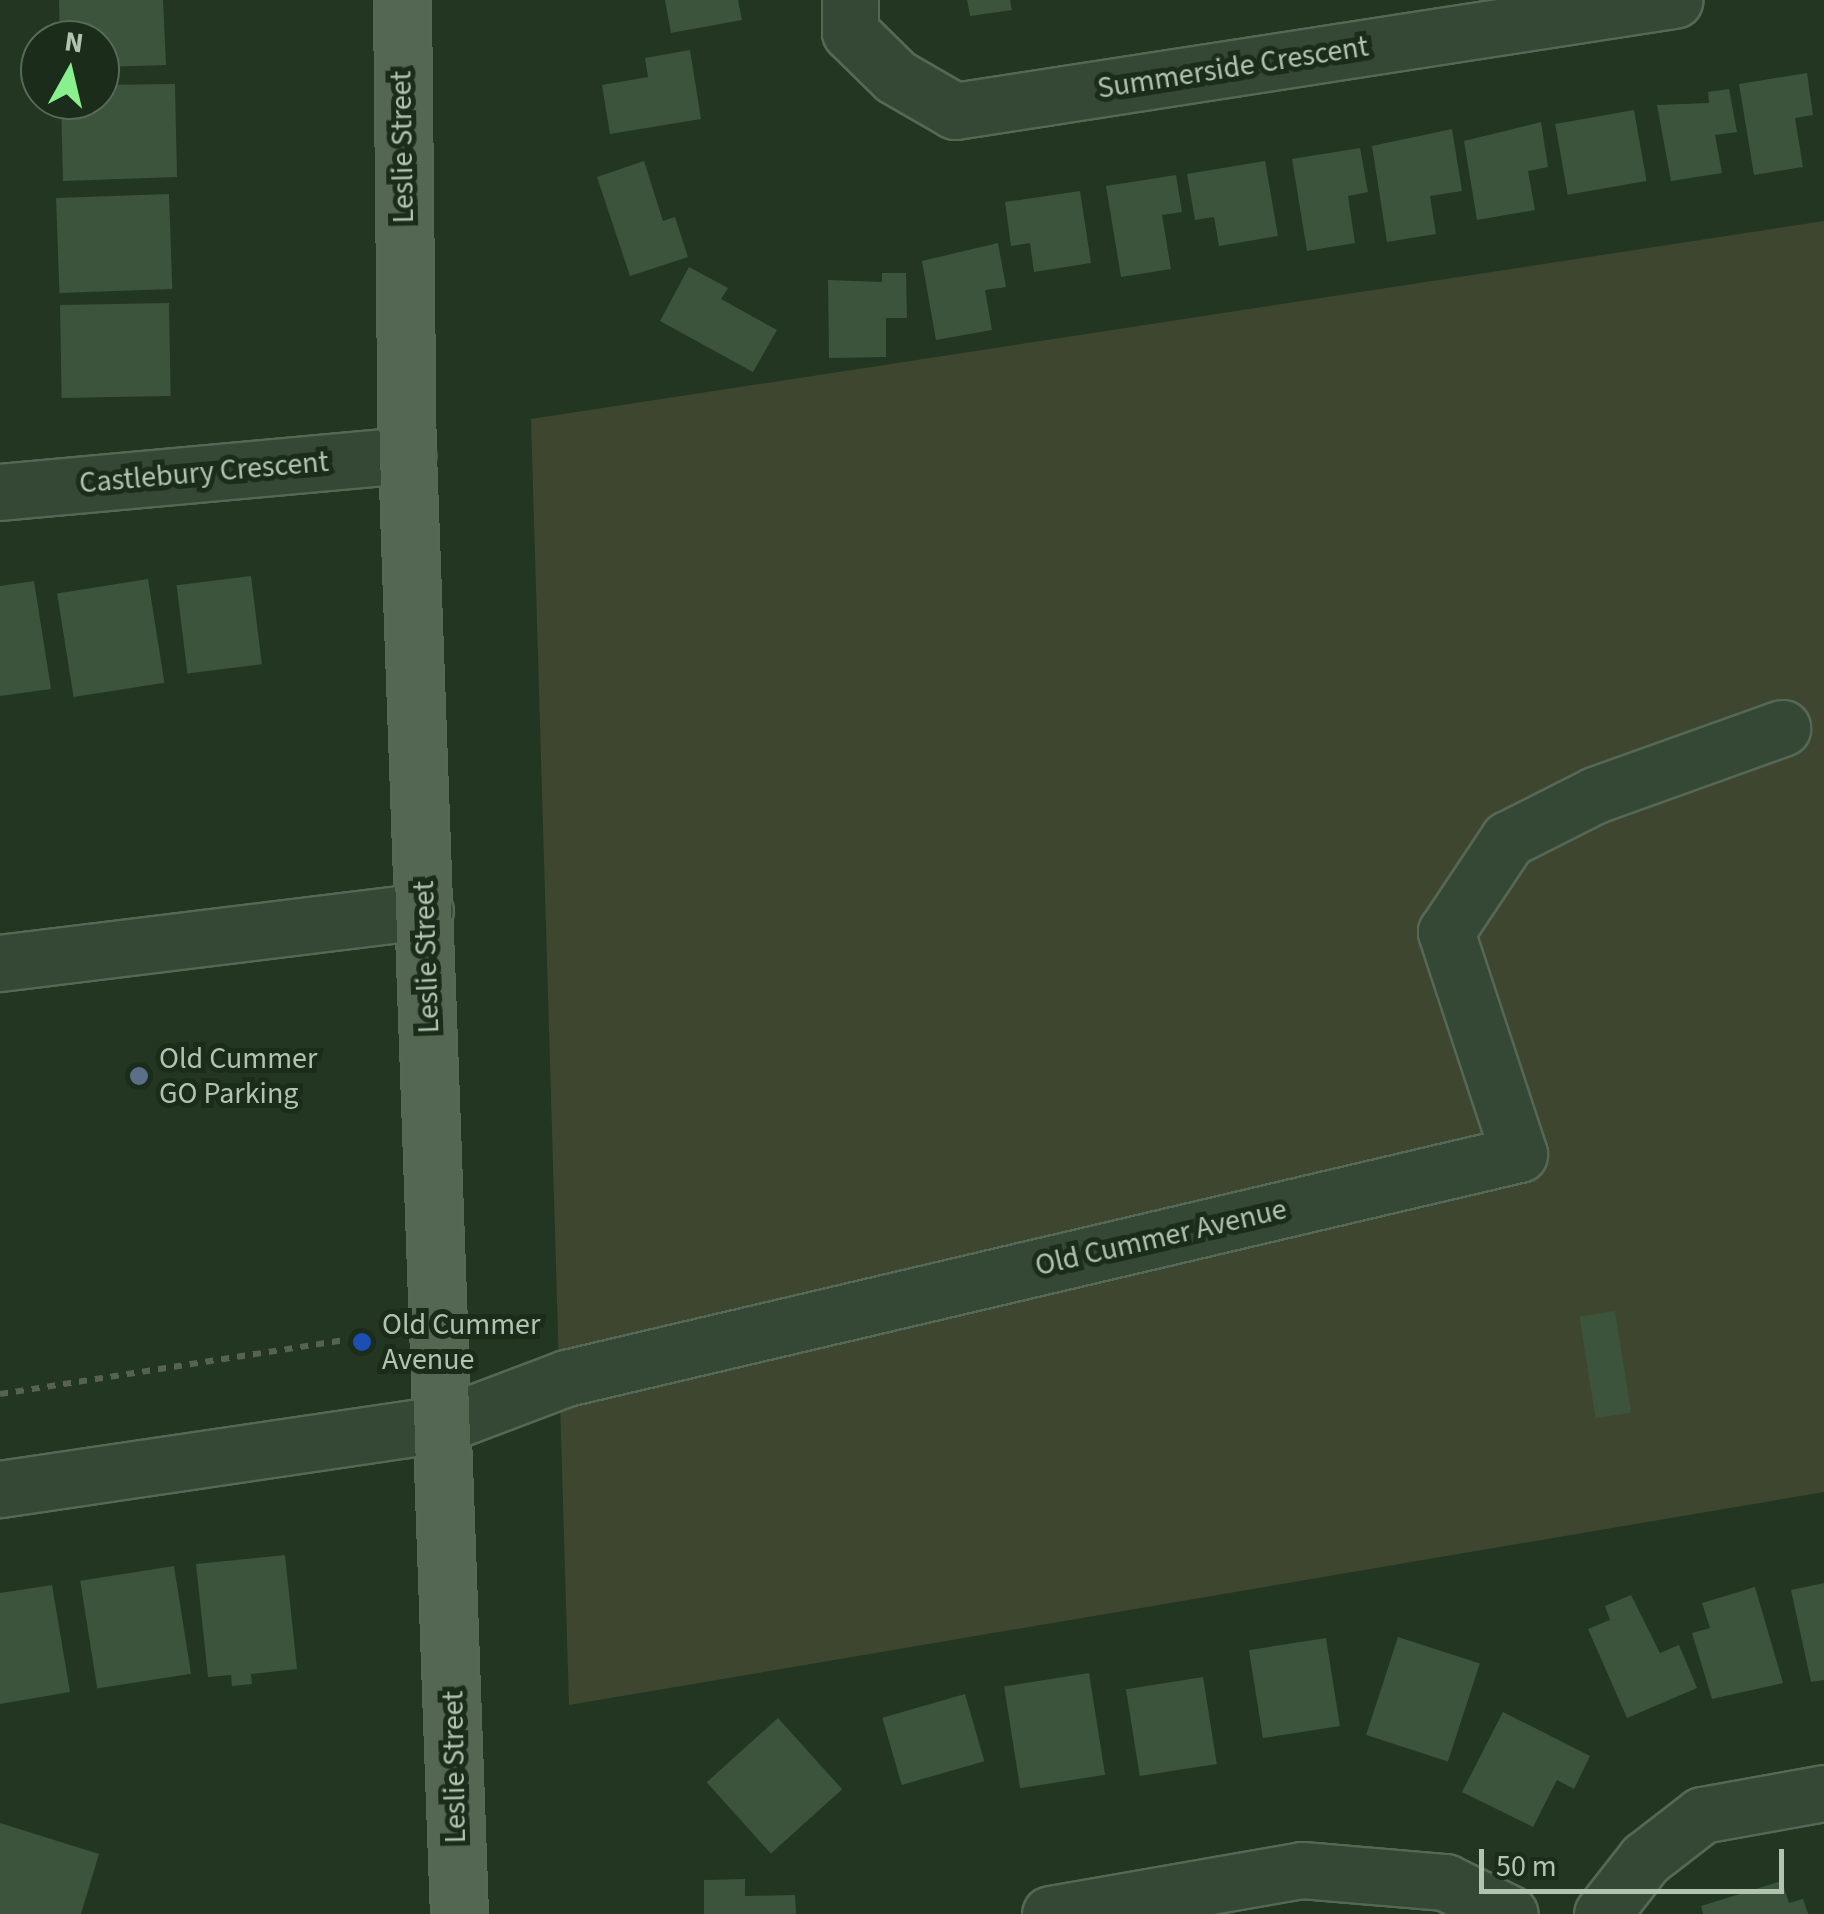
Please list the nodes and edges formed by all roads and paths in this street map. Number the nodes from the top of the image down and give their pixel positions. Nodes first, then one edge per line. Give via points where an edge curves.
1 (402, 0) edge
2 (850, 0) edge
3 (1674, 0) edge
4 (408, 455) junction
5 (0, 492) edge
6 (1782, 728) dead end
7 (425, 911) junction
8 (0, 964) edge
9 (345, 1340) dead end
10 (0, 1394) edge
11 (447, 1423) junction
12 (0, 1489) edge
13 (1824, 1793) edge
14 (458, 1914) edge
15 (1050, 1914) edge
16 (1510, 1914) edge
17 (1602, 1914) edge

1 - 4 main road, Leslie Street
2 - 3 street, Summerside Crescent via 850,32 896,77 955,111
4 - 5 street, Castlebury Crescent
4 - 7 main road, Leslie Street
6 - 11 street, Old Cummer Avenue via 1595,795 1508,839 1446,932 1519,1154 566,1378
7 - 8 street
7 - 11 main road, Leslie Street
9 - 10 path
11 - 12 street, Old Cummer Avenue
11 - 14 main road, Leslie Street
13 - 17 street via 1702,1815 1645,1859
15 - 16 street via 1302,1870 1445,1882

